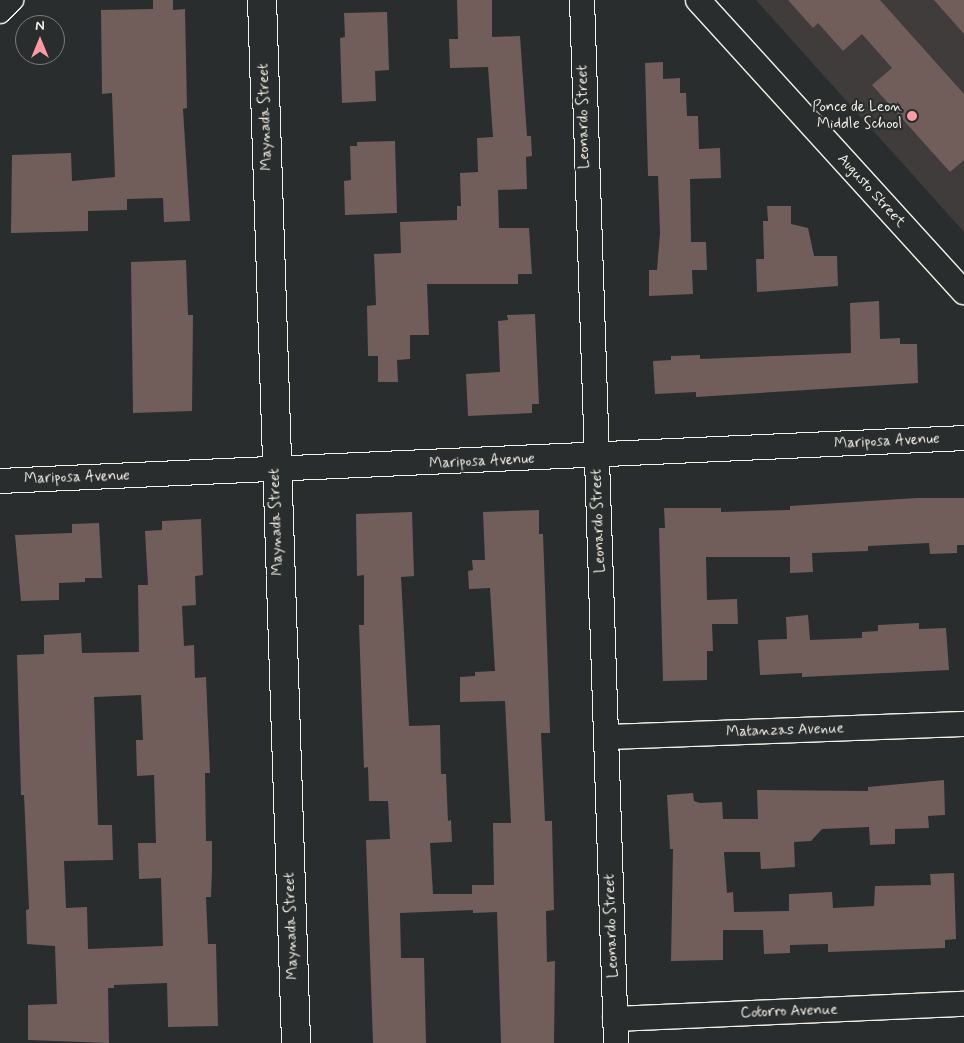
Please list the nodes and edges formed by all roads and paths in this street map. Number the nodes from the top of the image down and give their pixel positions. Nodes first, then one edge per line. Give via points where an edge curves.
1 (11, 0) edge
2 (262, 0) edge
3 (582, 0) edge
4 (698, 0) edge
5 (0, 10) edge
6 (964, 292) edge
7 (964, 438) edge
8 (597, 456) junction
9 (276, 471) junction
10 (0, 481) edge
11 (964, 724) edge
12 (607, 737) junction
13 (964, 1004) edge
14 (615, 1019) junction
15 (296, 1043) edge
16 (616, 1043) edge

1 - 5 street
2 - 9 street, Maynada Street
3 - 8 street, Leonardo Street
4 - 6 street, Augusto Street
7 - 8 street, Mariposa Avenue
8 - 9 street, Mariposa Avenue
8 - 12 street, Leonardo Street
9 - 10 street, Mariposa Avenue
9 - 15 street, Maynada Street
11 - 12 street, Matanzas Avenue
12 - 14 street, Leonardo Street
13 - 14 street, Cotorro Avenue
14 - 16 street, Leonardo Street

